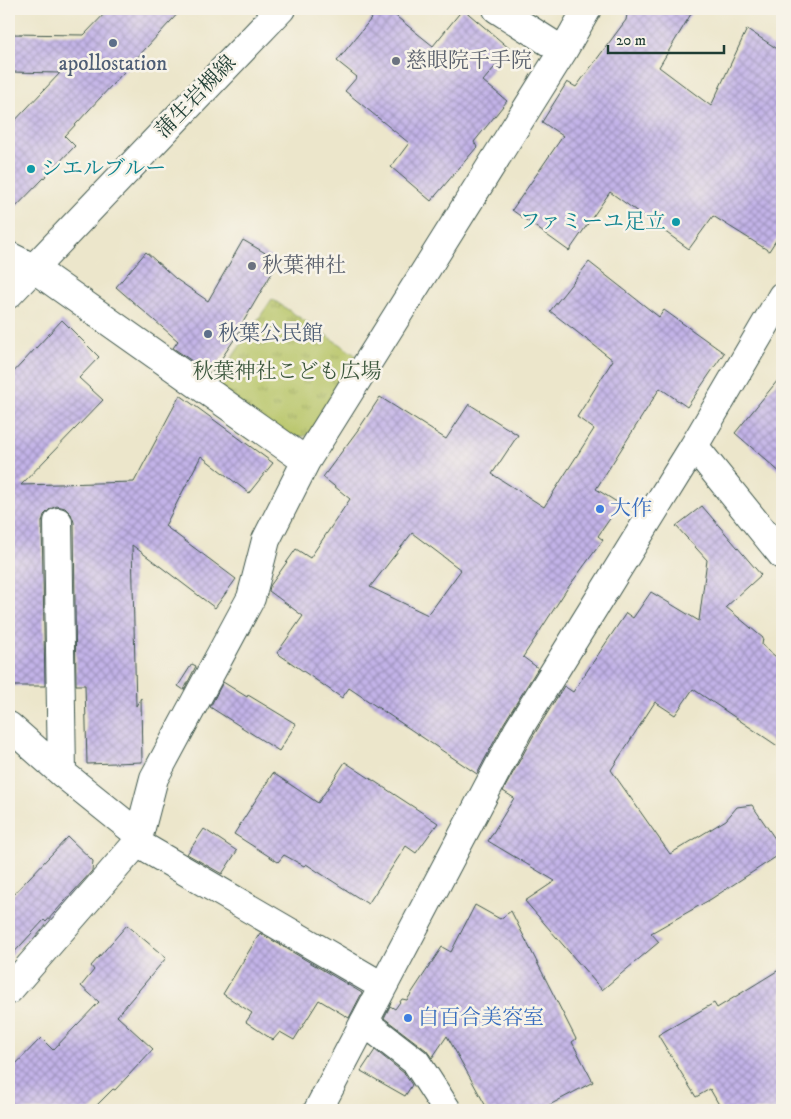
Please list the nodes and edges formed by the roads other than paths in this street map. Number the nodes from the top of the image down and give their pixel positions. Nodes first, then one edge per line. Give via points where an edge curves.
1 (281, 9) edge
2 (497, 9) edge
3 (587, 9) edge
4 (563, 51) junction
5 (9, 256) edge
6 (33, 268) junction
7 (9, 294) edge
8 (782, 296) edge
9 (694, 446) junction
10 (306, 461) junction
11 (58, 522) dead end
12 (782, 555) edge
13 (9, 726) edge
14 (62, 773) junction
15 (138, 839) junction
16 (382, 986) junction
17 (9, 990) edge
18 (364, 1022) junction
19 (318, 1110) edge
20 (447, 1110) edge

1 - 6 street, 蒲生岩槻線
2 - 4 street
3 - 4 street
4 - 10 street
5 - 6 street
6 - 7 street, 蒲生岩槻線
6 - 10 street
8 - 9 street
9 - 12 street
9 - 16 street via 518,730
10 - 15 street via 266,540 252,598 154,778
11 - 14 street
13 - 14 street
14 - 15 street
15 - 16 street
15 - 17 street
16 - 18 street
18 - 19 street
18 - 20 street via 416,1062

